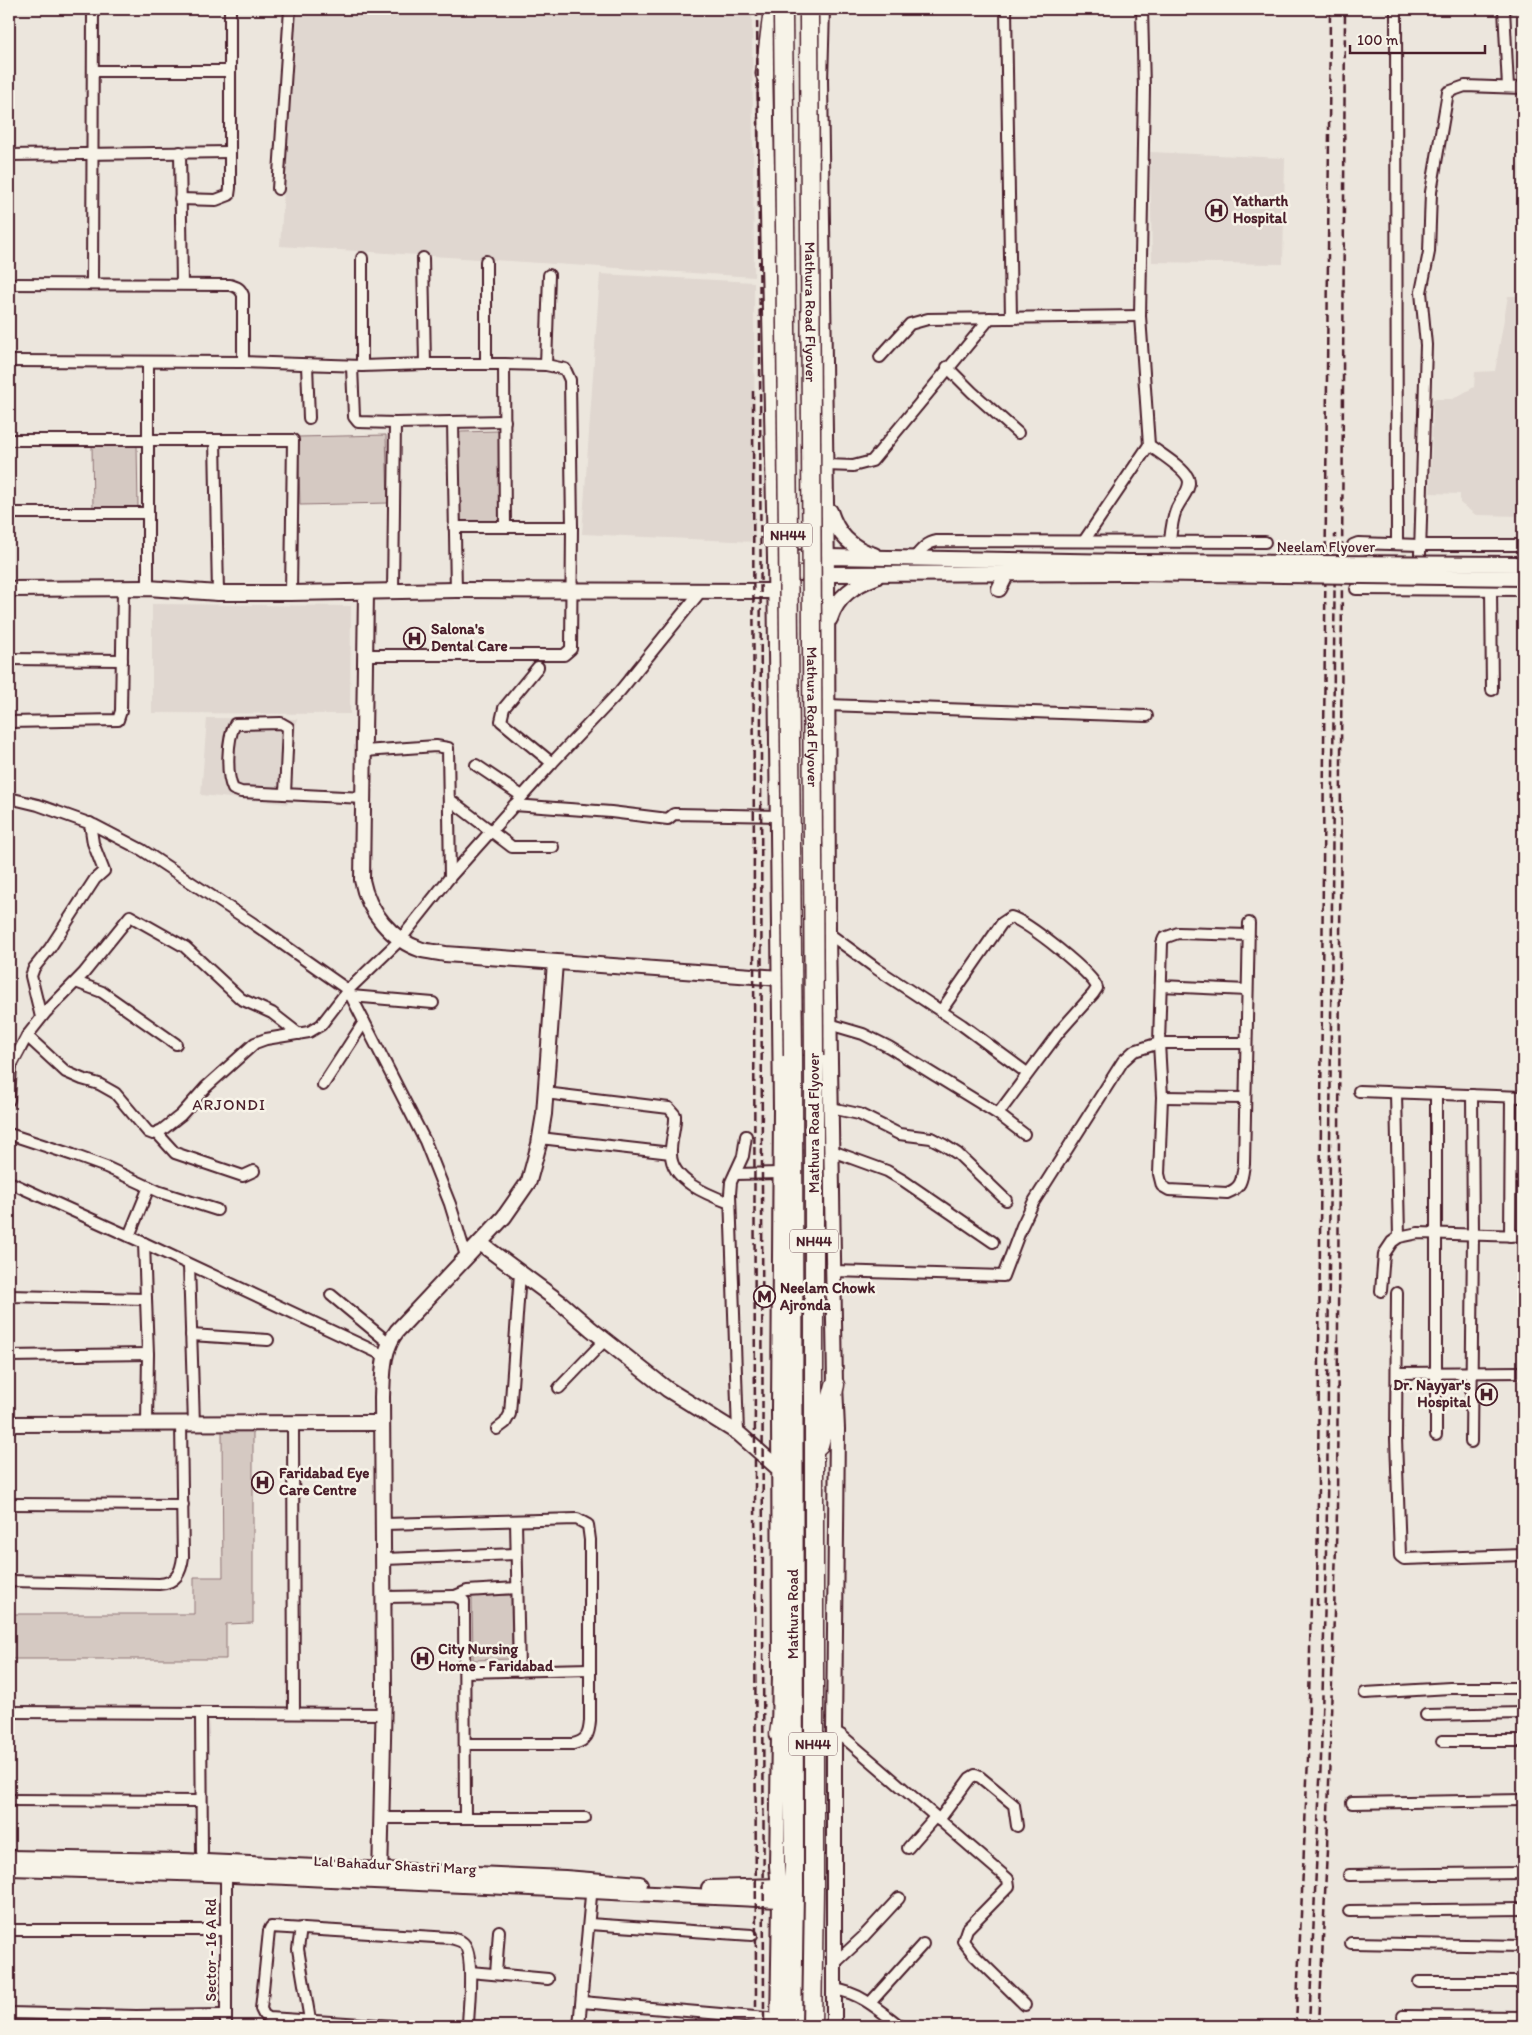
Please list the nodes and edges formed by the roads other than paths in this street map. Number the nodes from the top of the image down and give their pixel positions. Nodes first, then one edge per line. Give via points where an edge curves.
1 (93, 9) edge
2 (230, 9) edge
3 (290, 9) edge
4 (764, 9) edge
5 (1006, 9) edge
6 (1142, 9) edge
7 (1396, 9) edge
8 (1504, 9) edge
9 (780, 11) edge
10 (813, 11) edge
11 (92, 71) junction
12 (230, 71) junction
13 (765, 74) junction
14 (1508, 87) junction
15 (1523, 88) edge
16 (180, 152) junction
17 (230, 152) junction
18 (92, 154) junction
19 (9, 155) edge
20 (278, 188) dead end
21 (180, 199) junction
22 (362, 258) dead end
23 (423, 258) dead end
24 (486, 262) dead end
25 (549, 275) dead end
26 (9, 284) edge
27 (92, 284) junction
28 (182, 284) junction
29 (1140, 316) junction
30 (990, 318) junction
31 (1010, 318) junction
32 (880, 357) dead end
33 (9, 361) edge
34 (148, 362) junction
35 (243, 362) junction
36 (425, 364) junction
37 (486, 364) junction
38 (504, 364) junction
39 (307, 365) junction
40 (546, 365) junction
41 (357, 366) junction
42 (948, 367) junction
43 (309, 418) dead end
44 (505, 421) junction
45 (453, 422) junction
46 (395, 423) junction
47 (1018, 433) dead end
48 (9, 440) edge
49 (148, 440) junction
50 (215, 440) junction
51 (1149, 445) junction
52 (826, 465) junction
53 (826, 500) junction
54 (9, 513) edge
55 (148, 513) junction
56 (826, 518) junction
57 (774, 519) junction
58 (454, 527) junction
59 (505, 527) junction
60 (572, 527) junction
61 (1084, 541) junction
62 (1170, 541) junction
63 (1265, 542) dead end
64 (1397, 543) junction
65 (1353, 545) dead end
66 (1420, 545) junction
67 (1523, 545) edge
68 (827, 557) junction
69 (883, 558) junction
70 (914, 558) junction
71 (1523, 564) edge
72 (775, 565) junction
73 (1128, 568) junction
74 (1007, 573) junction
75 (827, 574) junction
76 (884, 574) junction
77 (1523, 578) edge
78 (9, 588) edge
79 (122, 588) junction
80 (148, 588) junction
81 (999, 589) dead end
82 (1356, 589) dead end
83 (1492, 589) junction
84 (456, 590) junction
85 (572, 590) junction
86 (701, 590) junction
87 (1419, 590) junction
88 (1523, 590) edge
89 (775, 591) junction
90 (366, 592) junction
91 (393, 592) junction
92 (218, 593) junction
93 (291, 593) junction
94 (827, 633) junction
95 (776, 639) junction
96 (365, 655) junction
97 (9, 659) edge
98 (122, 660) junction
99 (538, 667) dead end
100 (1492, 690) dead end
101 (827, 705) junction
102 (1147, 716) dead end
103 (9, 722) edge
104 (364, 751) junction
105 (552, 763) junction
106 (476, 765) dead end
107 (284, 794) junction
108 (522, 796) junction
109 (9, 798) edge
110 (364, 798) junction
111 (449, 798) junction
112 (514, 805) junction
113 (778, 816) junction
114 (90, 824) junction
115 (492, 832) junction
116 (553, 847) dead end
117 (450, 877) junction
118 (1249, 923) dead end
119 (828, 933) junction
120 (1248, 935) junction
121 (400, 940) junction
122 (555, 962) junction
123 (780, 978) junction
124 (76, 982) junction
125 (1161, 986) junction
126 (1247, 990) junction
127 (350, 993) junction
128 (433, 1003) dead end
129 (941, 1011) junction
130 (41, 1017) junction
131 (364, 1022) junction
132 (830, 1024) junction
133 (299, 1034) junction
134 (27, 1036) junction
135 (1159, 1042) junction
136 (1246, 1043) junction
137 (176, 1044) dead end
138 (1027, 1073) junction
139 (323, 1085) dead end
140 (1359, 1091) dead end
141 (545, 1093) junction
142 (1396, 1093) junction
143 (1436, 1095) junction
144 (1472, 1095) junction
145 (1511, 1097) junction
146 (1523, 1097) edge
147 (1162, 1098) junction
148 (1245, 1098) junction
149 (9, 1100) edge
150 (831, 1108) junction
151 (781, 1109) junction
152 (998, 1114) junction
153 (9, 1134) edge
154 (156, 1134) junction
155 (1024, 1134) dead end
156 (746, 1136) dead end
157 (540, 1138) junction
158 (832, 1151) junction
159 (670, 1153) junction
160 (254, 1171) dead end
161 (781, 1173) junction
162 (734, 1174) junction
163 (9, 1182) edge
164 (150, 1187) junction
165 (1006, 1200) dead end
166 (793, 1202) junction
167 (730, 1203) junction
168 (217, 1210) dead end
169 (1437, 1234) junction
170 (1473, 1234) junction
171 (129, 1236) junction
172 (1510, 1236) junction
173 (1523, 1236) edge
174 (1400, 1237) junction
175 (144, 1242) junction
176 (993, 1242) dead end
177 (480, 1243) junction
178 (466, 1256) junction
179 (189, 1265) junction
180 (834, 1270) junction
181 (520, 1273) junction
182 (1381, 1291) dead end
183 (1398, 1293) dead end
184 (331, 1295) dead end
185 (9, 1296) edge
186 (146, 1299) junction
187 (191, 1335) junction
188 (268, 1340) dead end
189 (605, 1340) junction
190 (389, 1342) junction
191 (148, 1354) junction
192 (9, 1356) edge
193 (385, 1356) junction
194 (1435, 1372) junction
195 (1523, 1372) edge
196 (1397, 1373) junction
197 (1472, 1373) junction
198 (835, 1385) junction
199 (558, 1388) dead end
200 (293, 1423) junction
201 (382, 1423) junction
202 (9, 1424) edge
203 (147, 1424) junction
204 (187, 1424) junction
205 (814, 1427) joint
206 (497, 1429) dead end
207 (738, 1434) junction
208 (1436, 1435) dead end
209 (1471, 1442) dead end
210 (814, 1462) junction
211 (780, 1469) junction
212 (9, 1504) edge
213 (184, 1505) junction
214 (516, 1521) junction
215 (384, 1524) junction
216 (516, 1554) junction
217 (1523, 1555) edge
218 (384, 1559) junction
219 (9, 1581) edge
220 (517, 1588) junction
221 (384, 1596) junction
222 (455, 1596) junction
223 (793, 1638) junction
224 (590, 1670) junction
225 (519, 1671) junction
226 (465, 1672) junction
227 (1523, 1688) edge
228 (1365, 1693) dead end
229 (9, 1712) edge
230 (1523, 1713) edge
231 (201, 1714) junction
232 (294, 1714) junction
233 (384, 1714) junction
234 (1426, 1715) dead end
235 (834, 1731) junction
236 (779, 1734) junction
237 (1442, 1741) dead end
238 (1523, 1741) edge
239 (465, 1744) junction
240 (9, 1800) edge
241 (1523, 1800) edge
242 (200, 1801) junction
243 (1352, 1803) dead end
244 (381, 1818) junction
245 (465, 1818) junction
246 (585, 1818) dead end
247 (937, 1819) junction
248 (1017, 1826) dead end
249 (908, 1848) dead end
250 (202, 1852) dead end
251 (9, 1858) edge
252 (9, 1868) edge
253 (226, 1869) junction
254 (1523, 1873) edge
255 (381, 1875) junction
256 (1350, 1875) dead end
257 (592, 1885) junction
258 (779, 1893) junction
259 (899, 1898) dead end
260 (1523, 1909) edge
261 (1349, 1911) dead end
262 (589, 1924) junction
263 (301, 1928) junction
264 (9, 1930) edge
265 (226, 1930) junction
266 (499, 1931) dead end
267 (752, 1935) dead end
268 (1350, 1943) dead end
269 (923, 1944) dead end
270 (1523, 1946) edge
271 (834, 1964) junction
272 (470, 1972) junction
273 (496, 1974) junction
274 (548, 1979) dead end
275 (1419, 1982) dead end
276 (1523, 1982) edge
277 (834, 1990) junction
278 (582, 2002) junction
279 (870, 2003) junction
280 (1025, 2005) dead end
281 (9, 2013) edge
282 (226, 2015) junction
283 (1403, 2016) dead end
284 (1523, 2016) edge
285 (310, 2020) junction
286 (136, 2021) edge
287 (783, 2024) edge
288 (226, 2026) edge
289 (393, 2026) edge
290 (468, 2026) edge
291 (579, 2026) edge
292 (812, 2026) edge
293 (834, 2026) edge
294 (900, 2026) edge

1 - 11 street
2 - 12 street
3 - 20 street
4 - 13 street
5 - 31 street
6 - 29 street via 1144,88
7 - 64 street
8 - 14 street
9 - 13 highway
9 - 166 highway, Mathura Road Flyover / NH44, bridge
10 - 52 street via 820,80
10 - 205 highway, Mathura Road Flyover / NH44, bridge
11 - 12 street
11 - 18 street
12 - 17 street
13 - 57 street
14 - 15 street
14 - 66 street via 1464,86 1448,92 1431,192 1429,252 1421,292 1426,345
16 - 17 street
16 - 18 street
16 - 21 street
17 - 21 street via 228,195 216,200
18 - 19 street
18 - 27 street
21 - 28 street
22 - 41 street
23 - 36 street
24 - 37 street
25 - 40 street
26 - 27 street
27 - 28 street
28 - 35 street via 230,285 241,289
29 - 31 street
29 - 51 street
30 - 31 street
30 - 32 street via 915,321
30 - 42 street
33 - 34 street
34 - 35 street
34 - 49 street
35 - 39 street
36 - 37 street
36 - 41 street
37 - 38 street
38 - 40 street
38 - 44 street
39 - 41 street
39 - 43 street
40 - 60 street via 565,369 570,380
41 - 46 street via 354,417 362,423
42 - 47 street
42 - 52 street via 872,461 853,466
44 - 45 street
44 - 59 street
45 - 46 street
45 - 58 street
46 - 91 street
48 - 49 street
49 - 50 street
49 - 55 street
50 - 92 street
50 - 93 street via 293,440
51 - 61 street
51 - 62 street via 1189,479 1190,484 1175,512
52 - 53 street
53 - 56 street
53 - 69 street via 834,523 846,541 863,552
54 - 55 street
55 - 80 street
56 - 57 street via 819,527 806,530 794,529
56 - 68 street
57 - 72 street
58 - 59 street
58 - 84 street
59 - 60 street
60 - 85 street
61 - 62 street
61 - 70 street via 937,541 930,542
62 - 63 street
64 - 65 street
64 - 66 street
66 - 67 street
66 - 87 street
68 - 69 street
68 - 72 street
68 - 75 street
69 - 70 street
70 - 73 street
71 - 73 street, Neelam Flyover, bridge
72 - 75 street
72 - 89 street
73 - 74 street
73 - 77 street, Neelam Flyover, bridge
74 - 76 street
74 - 81 street
75 - 76 street
75 - 94 street
76 - 94 street via 862,582 844,594 833,610
78 - 79 street
79 - 80 street
79 - 98 street
80 - 92 street
82 - 87 street
83 - 87 street
83 - 88 street
83 - 100 street
84 - 85 street
84 - 91 street
85 - 86 street
85 - 96 street via 573,644 564,655
86 - 89 street
86 - 105 street via 620,691
89 - 95 street
90 - 91 street
90 - 93 street
90 - 96 street
92 - 93 street
94 - 95 street via 802,627 782,631
94 - 101 street
95 - 113 street
96 - 104 street
97 - 98 street
98 - 103 street via 118,720
99 - 105 street via 504,708 501,721
101 - 102 street
101 - 119 street
104 - 110 street
104 - 111 street via 448,748
105 - 108 street
106 - 108 street
107 - 107 street via 233,789 228,780 231,732 235,724 281,722 288,727
107 - 110 street
108 - 112 street
109 - 114 street
110 - 121 street via 362,880 366,897
111 - 115 street
111 - 117 street
112 - 113 street via 668,819 674,814
112 - 115 street
113 - 123 street
114 - 127 street via 142,850
114 - 130 street via 93,843 104,871 95,879 34,968 31,976
115 - 116 street via 512,847
115 - 117 street
117 - 121 street
118 - 120 street
119 - 129 street
119 - 132 street
120 - 125 street via 1178,932 1164,938
120 - 126 street
121 - 122 street via 423,950 445,954
121 - 127 street
122 - 123 street
122 - 141 street
123 - 151 street
124 - 130 street
124 - 133 street via 130,916 185,947 241,999 272,1012
124 - 137 street via 102,992
125 - 126 street
125 - 135 street
126 - 136 street
127 - 128 street
127 - 131 street
127 - 133 street via 317,1028
129 - 138 street
129 - 138 street via 1006,919 1016,918 1035,931 1086,972 1096,982 1097,988
130 - 134 street
131 - 139 street
131 - 178 street via 425,1141
132 - 150 street
132 - 152 street via 881,1043
133 - 154 street via 255,1043 181,1115
134 - 149 street via 11,1066
134 - 154 street via 66,1072 115,1093 148,1132
135 - 136 street
135 - 147 street
135 - 180 street via 1134,1051 1123,1061 1033,1203 1003,1276
136 - 148 street
138 - 152 street
140 - 142 street
141 - 157 street
141 - 159 street via 669,1108 676,1121
142 - 143 street
142 - 174 street
143 - 144 street
143 - 169 street
144 - 145 street
144 - 170 street
145 - 146 street
145 - 172 street
147 - 148 street
147 - 148 street via 1159,1174 1162,1186 1180,1192 1227,1193 1235,1191 1242,1174
150 - 158 street
150 - 165 street via 859,1114 900,1134 930,1138 944,1145 958,1154
151 - 161 street
151 - 166 highway
152 - 155 street
153 - 164 street via 73,1154
154 - 160 street via 175,1153 243,1176
156 - 162 street via 743,1156
157 - 159 street
157 - 177 street via 528,1181 513,1206
158 - 176 street via 904,1181
158 - 180 street
159 - 167 street via 671,1163 680,1175 706,1194
161 - 162 street
161 - 211 street
162 - 167 street
163 - 171 street
164 - 168 street
164 - 171 street
166 - 223 highway, Mathura Road / NH44
167 - 207 street
169 - 170 street
169 - 174 street
169 - 194 street
170 - 172 street
170 - 197 street
171 - 175 street
172 - 173 street
174 - 182 street via 1384,1254
175 - 179 street
175 - 186 street
177 - 178 street
177 - 181 street
178 - 190 street
179 - 187 street
179 - 193 street
180 - 198 street
181 - 189 street
181 - 206 street via 510,1414
183 - 196 street
184 - 190 street
185 - 186 street
186 - 191 street
187 - 188 street
187 - 204 street
189 - 199 street
189 - 207 street via 684,1401
190 - 193 street
191 - 192 street
191 - 203 street
193 - 201 street
194 - 196 street
194 - 197 street
194 - 208 street
195 - 197 street
196 - 217 street via 1396,1438 1402,1559
197 - 209 street
198 - 210 highway
198 - 235 street via 838,1429
200 - 201 street
200 - 204 street
200 - 232 street
201 - 215 street
202 - 203 street
203 - 204 street
204 - 213 street
205 - 210 highway, Mathura Road / NH44
207 - 211 street
210 - 292 highway, Mathura Road / NH44
211 - 236 street
212 - 213 street
213 - 219 street via 181,1570 169,1583
214 - 215 street
214 - 216 street
214 - 224 street via 578,1519 588,1525
215 - 218 street
216 - 218 street
216 - 220 street
218 - 221 street
220 - 222 street via 467,1591
220 - 225 street
221 - 222 street
221 - 233 street
222 - 226 street via 460,1597 465,1605
223 - 236 highway
223 - 287 highway, Mathura Road / NH44 via 794,1891
224 - 225 street
224 - 239 street via 589,1732 580,1742
225 - 226 street
226 - 239 street
227 - 228 street
229 - 231 street
230 - 234 street
231 - 232 street
231 - 242 street
232 - 233 street
233 - 244 street
235 - 247 street
235 - 271 street
236 - 258 street
237 - 238 street
239 - 245 street
240 - 242 street
241 - 243 street
242 - 250 street
244 - 245 street
244 - 255 street
245 - 246 street
247 - 248 street via 975,1775 1014,1805
247 - 249 street
247 - 280 street via 1008,1879 1009,1886 967,1929 963,1941
251 - 253 street via 173,1860
252 - 253 street
253 - 255 street
253 - 265 street, Sector - 16 A Rd
254 - 256 street
255 - 257 street
257 - 258 street
257 - 262 street
258 - 287 street
259 - 271 street
260 - 261 street
262 - 267 street
262 - 278 street
263 - 272 street via 451,1938 463,1942 466,1947
263 - 285 street via 298,1949
263 - 285 street via 276,1926 269,1931 261,2009 269,2018
264 - 265 street
265 - 282 street, Sector - 16 A Rd
266 - 273 street
268 - 270 street
269 - 279 street
271 - 277 street
272 - 273 street
272 - 290 street
273 - 274 street
275 - 276 street
277 - 279 street via 853,1994
277 - 293 street
278 - 287 street
278 - 291 street
279 - 294 street
281 - 286 street
282 - 286 street
282 - 288 street, Sector - 16 A Rd
283 - 284 street
285 - 289 street

